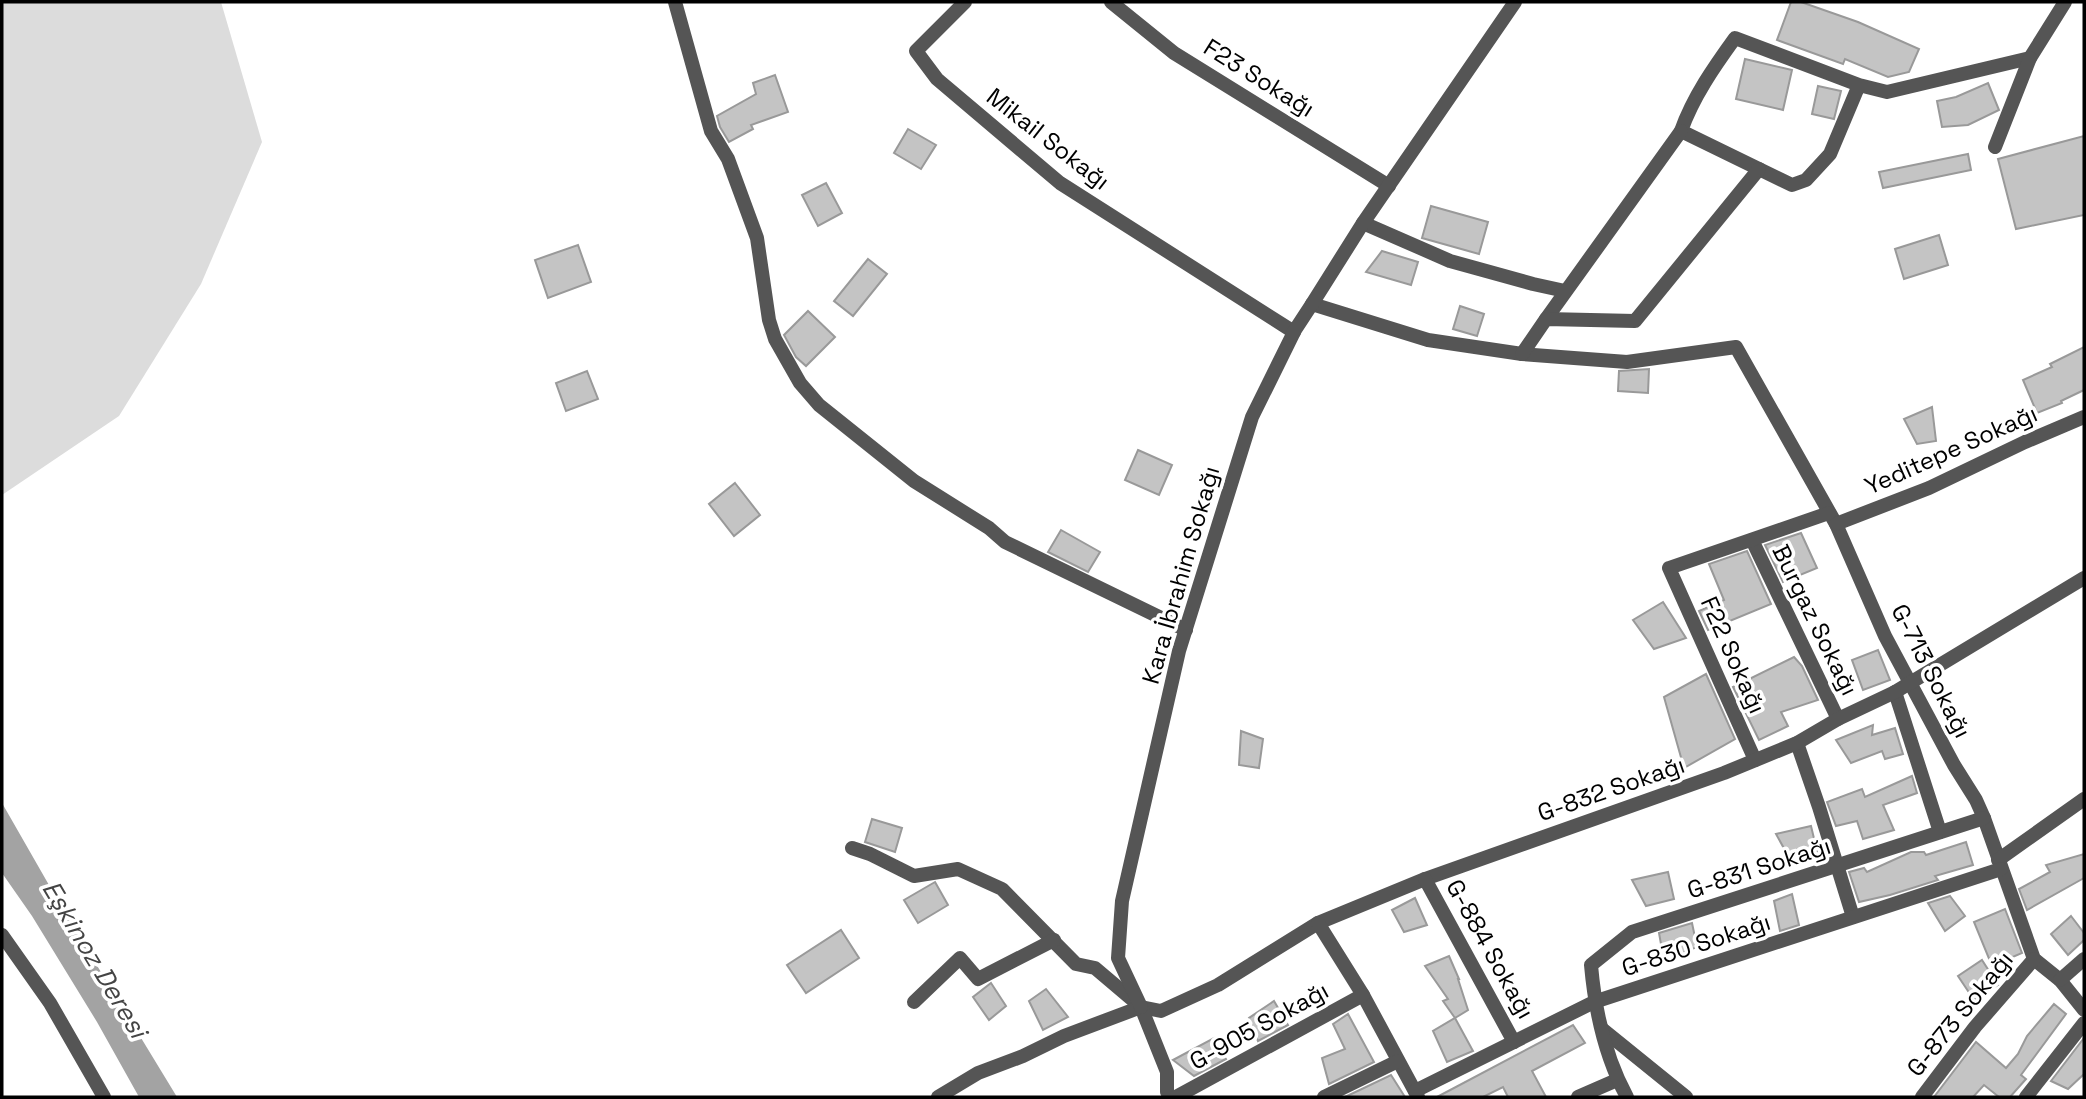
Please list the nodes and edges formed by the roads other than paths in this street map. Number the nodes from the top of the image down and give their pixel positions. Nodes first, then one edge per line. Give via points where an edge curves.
1 (675, 2) edge
2 (965, 2) edge
3 (1516, 2) edge
4 (2065, 2) edge
5 (1113, 3) edge
6 (2030, 58) junction
7 (1859, 85) junction
8 (1681, 131) junction
9 (1995, 146) dead end
10 (1759, 169) junction
11 (1389, 186) junction
12 (1363, 223) junction
13 (1565, 291) junction
14 (1312, 304) junction
15 (1546, 318) junction
16 (1294, 332) junction
17 (1522, 354) junction
18 (2084, 417) edge
19 (1832, 519) junction
20 (1752, 540) junction
21 (1669, 568) joint
22 (2082, 584) edge
23 (1186, 630) junction
24 (1911, 682) junction
25 (1895, 692) junction
26 (1838, 719) junction
27 (1797, 743) junction
28 (1755, 760) junction
29 (2084, 799) edge
30 (1984, 818) junction
31 (1940, 832) junction
32 (852, 848) dead end
33 (2000, 864) junction
34 (1837, 866) junction
35 (1425, 879) junction
36 (1853, 918) junction
37 (1318, 923) junction
38 (2, 935) edge
39 (1054, 940) junction
40 (2034, 959) junction
41 (2084, 959) edge
42 (2060, 980) junction
43 (1363, 995) junction
44 (914, 1002) dead end
45 (1594, 1002) junction
46 (1142, 1007) junction
47 (2084, 1010) edge
48 (2084, 1023) edge
49 (1602, 1029) junction
50 (1514, 1042) junction
51 (1398, 1061) junction
52 (1617, 1080) junction
53 (1417, 1094) edge
54 (104, 1097) edge
55 (938, 1097) edge
56 (1170, 1097) edge
57 (1176, 1097) edge
58 (1324, 1097) edge
59 (1578, 1097) edge
60 (1627, 1097) edge
61 (1686, 1097) edge
62 (1922, 1097) edge
63 (2026, 1097) edge

1 - 23 street via 711,131 728,159 757,238 775,339 800,383 819,405 914,481 1005,542
2 - 16 street, Mikail Sokağı via 916,51 937,79 1060,183
3 - 11 street, Kara İbrahim Sokağı
4 - 6 street
5 - 11 street, F23 Sokağı via 1174,52
6 - 7 street via 1887,92
6 - 9 street
7 - 8 street via 1735,38 1688,111
7 - 10 street via 1830,154 1807,180 1792,185
8 - 10 street
8 - 13 street
10 - 15 street via 1635,321
11 - 12 street, Kara İbrahim Sokağı
12 - 13 street via 1450,261
12 - 14 street, Kara İbrahim Sokağı
13 - 15 street
14 - 16 street, Kara İbrahim Sokağı
14 - 17 street via 1428,340
15 - 17 street
16 - 23 street, Kara İbrahim Sokağı via 1252,417
17 - 19 street, G-713 Sokağı via 1627,362 1736,347
18 - 19 street, Yeditepe Sokağı via 1930,488
19 - 20 street, Yeditepe Sokağı
19 - 24 street, G-713 Sokağı
20 - 21 street, Yeditepe Sokağı
20 - 26 street, Burgaz Sokağı
21 - 28 street, F22 Sokağı
22 - 24 street, G-832 Sokağı
23 - 46 street, Kara İbrahim Sokağı via 1122,901 1118,958
24 - 25 street, G-832 Sokağı
24 - 30 street, G-713 Sokağı
25 - 26 street, G-832 Sokağı
25 - 31 street
26 - 27 street, G-832 Sokağı
27 - 28 street, G-832 Sokağı
27 - 34 street
28 - 35 street, G-832 Sokağı
29 - 33 street, G-830 Sokağı
30 - 31 street, G-831 Sokağı
30 - 33 street, G-713 Sokağı
31 - 34 street, G-831 Sokağı
32 - 39 street via 914,876 958,869 1002,889
33 - 36 street, G-830 Sokağı
33 - 40 street, G-713 Sokağı
34 - 36 street
34 - 45 street, G-831 Sokağı via 1632,932 1591,965
35 - 37 street, G-832 Sokağı
35 - 50 street, G-884 Sokağı
36 - 45 street, G-830 Sokağı
37 - 43 street
37 - 46 street, G-832 Sokağı via 1192,999 1161,1011
38 - 54 street via 50,1003
39 - 44 street via 978,979 960,958
39 - 46 street via 1076,964 1094,968
40 - 42 street
40 - 62 street, G-873 Sokağı
41 - 42 street
42 - 47 street
43 - 51 street
43 - 57 street, G-905 Sokağı
45 - 49 street
45 - 50 street, G-830 Sokağı
46 - 55 street via 978,1073
46 - 56 street, Kara İbrahim Sokağı via 1167,1072
48 - 63 street
49 - 52 street
49 - 61 street
50 - 53 street, G-830 Sokağı
51 - 53 street
51 - 58 street
52 - 59 street
52 - 60 street

